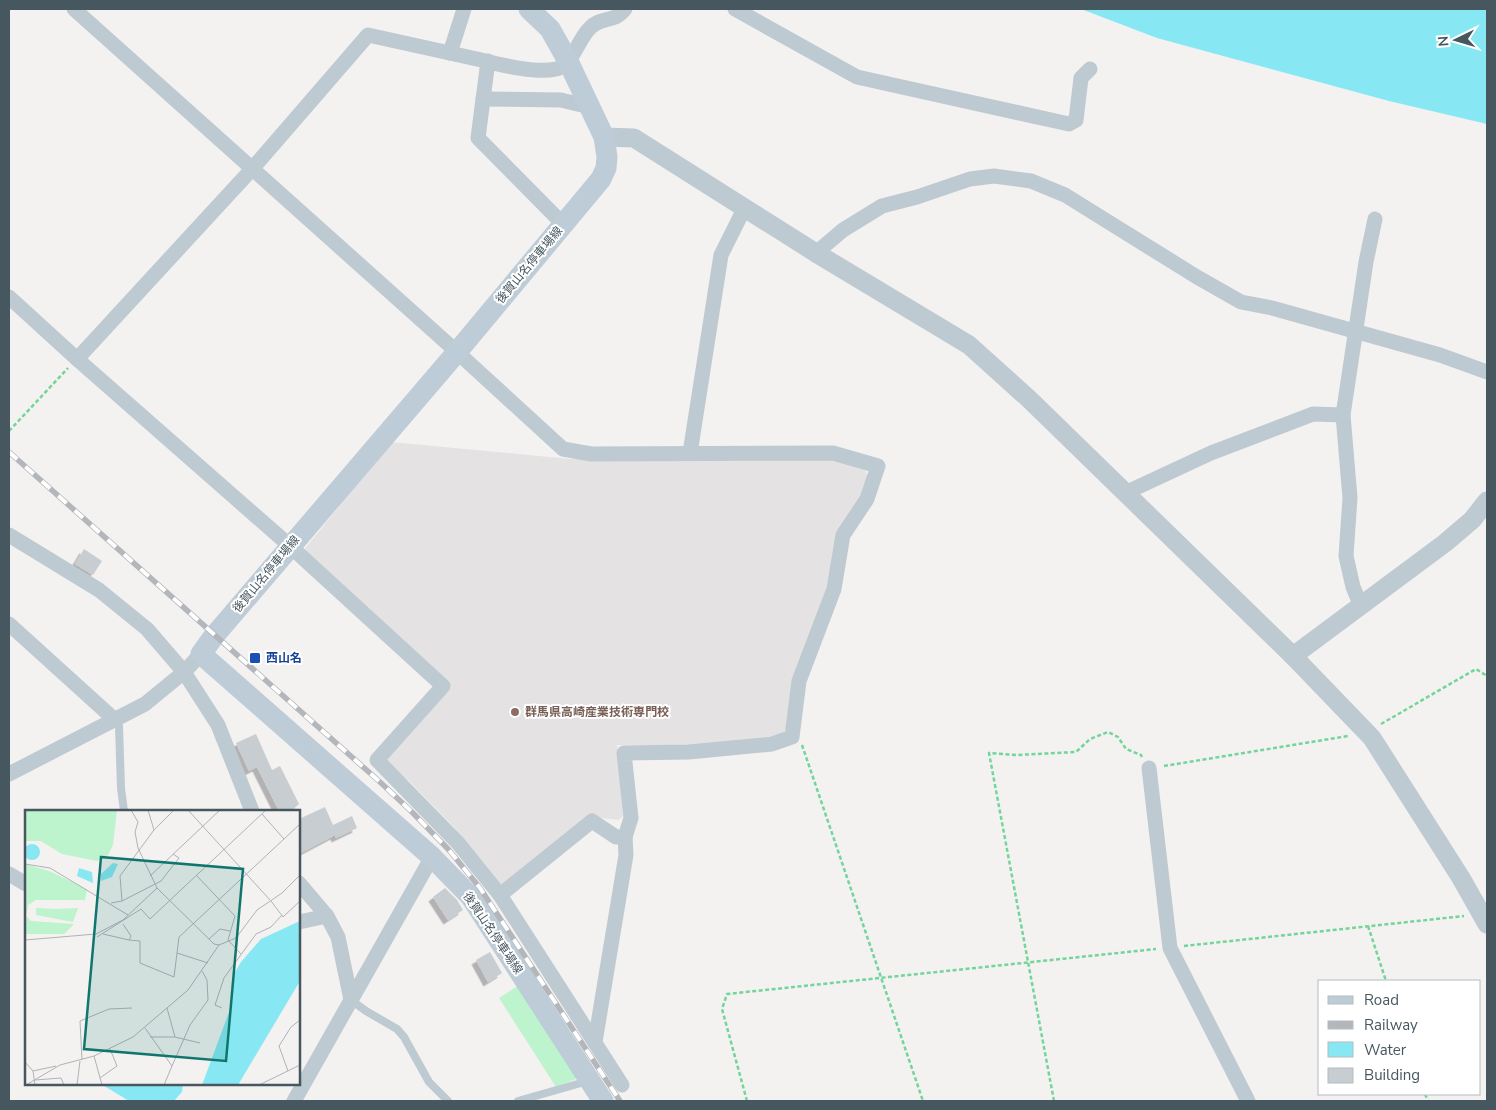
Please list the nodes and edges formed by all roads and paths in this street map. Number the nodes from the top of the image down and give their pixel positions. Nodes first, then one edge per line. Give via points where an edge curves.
1 (74, 9) edge
2 (464, 9) edge
3 (529, 9) edge
4 (625, 9) edge
5 (735, 9) edge
6 (450, 53) junction
7 (488, 61) junction
8 (568, 61) junction
9 (1090, 69) dead end
10 (483, 99) junction
11 (590, 107) junction
12 (604, 137) junction
13 (252, 170) junction
14 (745, 208) junction
15 (1375, 218) dead end
16 (563, 224) junction
17 (816, 253) junction
18 (9, 297) edge
19 (1356, 332) junction
20 (457, 352) junction
21 (77, 359) junction
22 (1487, 372) edge
23 (1343, 415) junction
24 (9, 431) edge
25 (690, 453) junction
26 (1125, 493) junction
27 (1487, 502) edge
28 (9, 535) edge
29 (290, 546) junction
30 (1361, 606) junction
31 (9, 624) edge
32 (201, 654) junction
33 (1292, 656) junction
34 (184, 672) junction
35 (1487, 676) edge
36 (115, 720) junction
37 (1366, 733) junction
38 (792, 737) junction
39 (1149, 768) junction
40 (9, 774) edge
41 (124, 810) edge
42 (252, 810) edge
43 (625, 837) junction
44 (432, 857) junction
45 (9, 874) edge
46 (25, 883) edge
47 (300, 884) edge
48 (500, 895) junction
49 (1484, 914) edge
50 (327, 916) junction
51 (300, 922) edge
52 (1368, 926) junction
53 (1170, 948) junction
54 (1028, 962) junction
55 (881, 978) junction
56 (1386, 980) edge
57 (351, 1000) junction
58 (595, 1042) junction
59 (590, 1080) junction
60 (622, 1085) dead end
61 (294, 1101) edge
62 (448, 1101) edge
63 (518, 1101) edge
64 (602, 1101) edge
65 (747, 1101) edge
66 (923, 1101) edge
67 (1054, 1101) edge
68 (1248, 1101) edge

1 - 13 street
2 - 6 street
3 - 8 main road, 後賀山名停車場線 via 550,29
4 - 8 street via 620,16 598,22 589,29
5 - 9 street via 857,77 1069,124 1076,120 1081,78
6 - 7 street
6 - 13 street via 368,35
7 - 8 street via 527,70 557,69
7 - 10 street
8 - 11 main road, 後賀山名停車場線
10 - 11 street via 561,100
10 - 16 street via 478,138
11 - 12 main road, 後賀山名停車場線
12 - 14 street via 634,138
12 - 16 main road, 後賀山名停車場線 via 607,157 601,179
13 - 20 street
13 - 21 street
14 - 17 street
14 - 25 street via 721,255
15 - 19 street
16 - 20 main road, 後賀山名停車場線
17 - 19 street via 842,230 882,206 970,179 994,176 1031,181 1065,195 1196,278 1241,302
17 - 26 street via 969,345
18 - 21 street
19 - 22 street via 1440,355
19 - 23 street
20 - 25 street via 564,449 590,454
20 - 29 main road, 後賀山名停車場線
21 - 24 path
21 - 29 street
23 - 26 street via 1313,414 1211,453
23 - 30 street via 1350,498 1346,556
25 - 38 street via 834,453 878,466 868,499 842,535 834,589 799,681
26 - 33 street
27 - 30 street via 1446,544
28 - 34 street via 99,590 147,629
29 - 32 main road, 後賀山名停車場線
29 - 48 street via 443,686 377,760 458,843
30 - 33 street
31 - 36 street
32 - 34 street
32 - 44 main road, 後賀山名停車場線
33 - 37 street
34 - 36 street via 146,704
34 - 42 street via 218,725
35 - 37 path via 1476,669
36 - 40 street
36 - 41 lane via 119,726
37 - 39 path
37 - 49 street
38 - 43 street via 772,744 689,752 624,753 631,818
38 - 55 path via 803,746
39 - 53 street
39 - 54 path via 1141,755 1126,749 1118,737 1108,732 1090,738 1076,752 989,753
43 - 48 street via 616,837 592,821
43 - 58 street via 626,855
44 - 57 street
44 - 59 main road, 後賀山名停車場線 via 471,897
45 - 46 street
47 - 50 street
48 - 58 street
49 - 52 path
50 - 51 street
50 - 57 street via 338,937
52 - 53 path
52 - 56 path
53 - 54 path
53 - 68 street
54 - 55 path
54 - 67 path
55 - 65 path via 726,994 722,1009
55 - 66 path
57 - 61 street
57 - 62 lane via 397,1029 429,1082
58 - 60 street
59 - 63 lane
59 - 64 main road, 後賀山名停車場線

